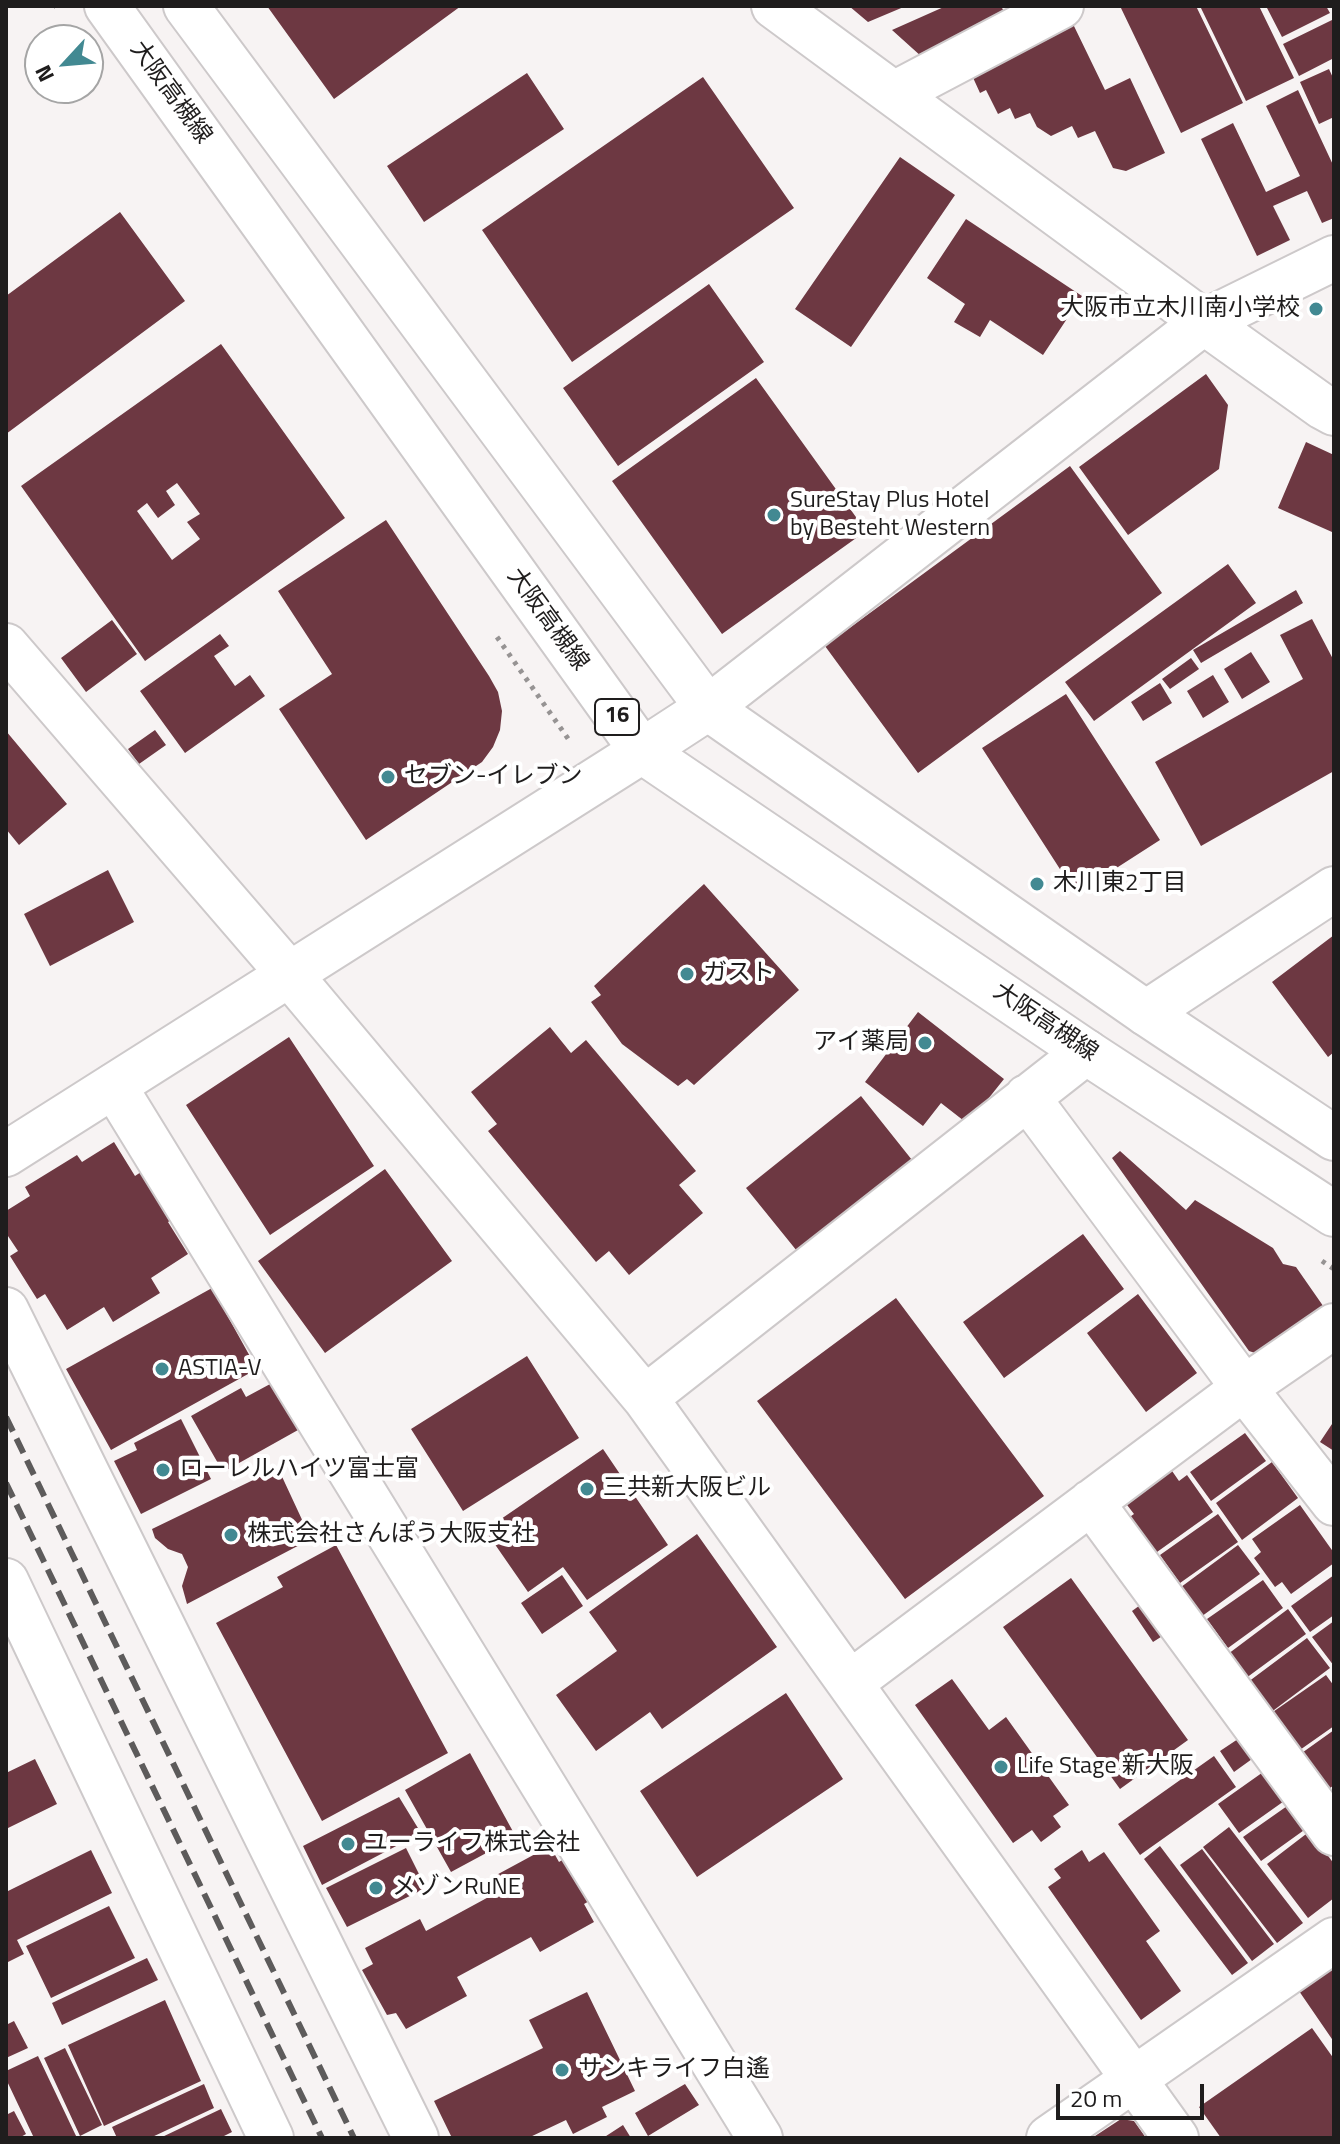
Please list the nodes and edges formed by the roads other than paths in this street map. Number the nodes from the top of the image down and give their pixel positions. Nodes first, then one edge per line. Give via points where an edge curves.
1 (107, 6) edge
2 (186, 6) edge
3 (774, 6) edge
4 (1061, 6) edge
5 (894, 94) junction
6 (1334, 258) edge
7 (1204, 322) junction
8 (1334, 413) edge
9 (6, 646) edge
10 (708, 708) junction
11 (642, 751) junction
12 (1334, 889) edge
13 (290, 975) junction
14 (1146, 1013) junction
15 (1086, 1052) junction
16 (114, 1086) junction
17 (1027, 1097) junction
18 (1334, 1138) edge
19 (6, 1154) edge
20 (1334, 1214) edge
21 (6, 1310) edge
22 (1334, 1326) edge
23 (1244, 1388) junction
24 (645, 1398) junction
25 (1091, 1502) junction
26 (1334, 1503) edge
27 (6, 1581) edge
28 (850, 1683) junction
29 (1334, 1833) edge
30 (1334, 1940) edge
31 (1133, 2079) junction
32 (271, 2138) edge
33 (416, 2138) edge
34 (760, 2138) edge
35 (1049, 2138) edge
36 (1176, 2138) edge

1 - 11 street, 大阪高槻線 / 16
2 - 10 street
3 - 5 street
4 - 5 street
5 - 7 street
6 - 7 street
7 - 8 street
7 - 10 street
9 - 13 street
10 - 11 street
10 - 14 street
11 - 13 street
11 - 15 street, 大阪高槻線 / 16
12 - 14 street
13 - 16 street
13 - 24 street
14 - 18 street
15 - 17 street
15 - 20 street, 大阪高槻線 / 16
16 - 19 street
16 - 34 street
17 - 23 street
17 - 24 street
21 - 33 street
22 - 23 street
23 - 25 street
23 - 26 street
24 - 28 street
25 - 28 street
25 - 29 street
27 - 32 street
28 - 31 street
30 - 31 street
31 - 35 street
31 - 36 street

